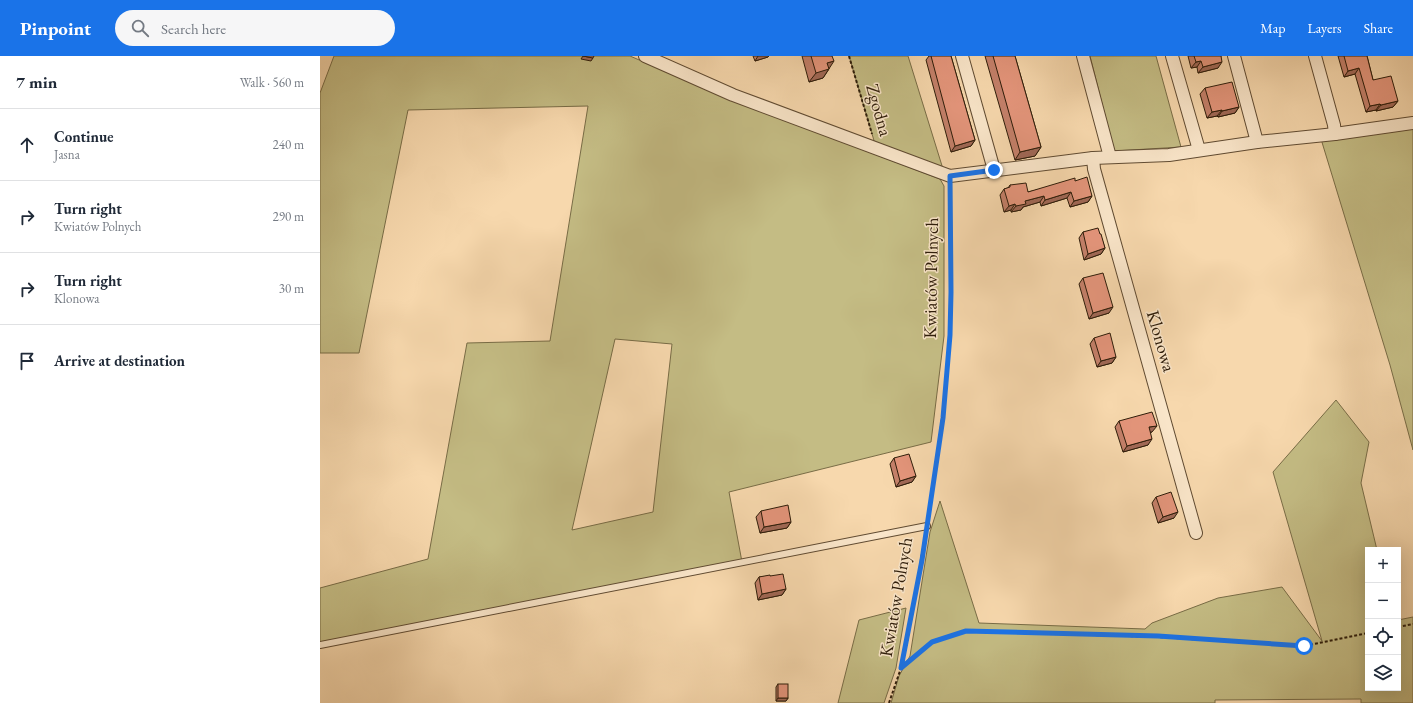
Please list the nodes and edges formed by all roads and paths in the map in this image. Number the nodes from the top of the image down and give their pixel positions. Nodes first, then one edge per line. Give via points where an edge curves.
1 (644, 56) edge
2 (850, 56) edge
3 (962, 56) edge
4 (1083, 56) edge
5 (1172, 56) edge
6 (1234, 56) edge
7 (1315, 56) edge
8 (1413, 123) edge
9 (1335, 134) junction
10 (1257, 142) junction
11 (876, 149) junction
12 (1199, 150) junction
13 (1110, 157) junction
14 (1093, 158) junction
15 (994, 170) junction
16 (950, 176) junction
17 (927, 526) junction
18 (1196, 533) dead end
19 (1413, 624) edge
20 (1401, 626) edge
21 (1365, 634) edge
22 (320, 644) edge
23 (901, 668) junction
24 (889, 703) edge

1 - 11 street via 733,95
2 - 11 path, Zgodna
3 - 15 street
4 - 13 street
5 - 12 street
6 - 10 street
7 - 9 street
8 - 9 street
9 - 10 street
10 - 12 street
11 - 16 street
12 - 13 street
13 - 14 street
14 - 15 street
14 - 18 street, Klonowa
15 - 16 street
16 - 17 path, Kwiatów Polnych via 950,335 943,418
17 - 22 lane
17 - 23 path, Kwiatów Polnych
19 - 20 path
21 - 23 path via 1304,646 1158,636 966,631 932,642
23 - 24 path, Kwiatów Polnych

